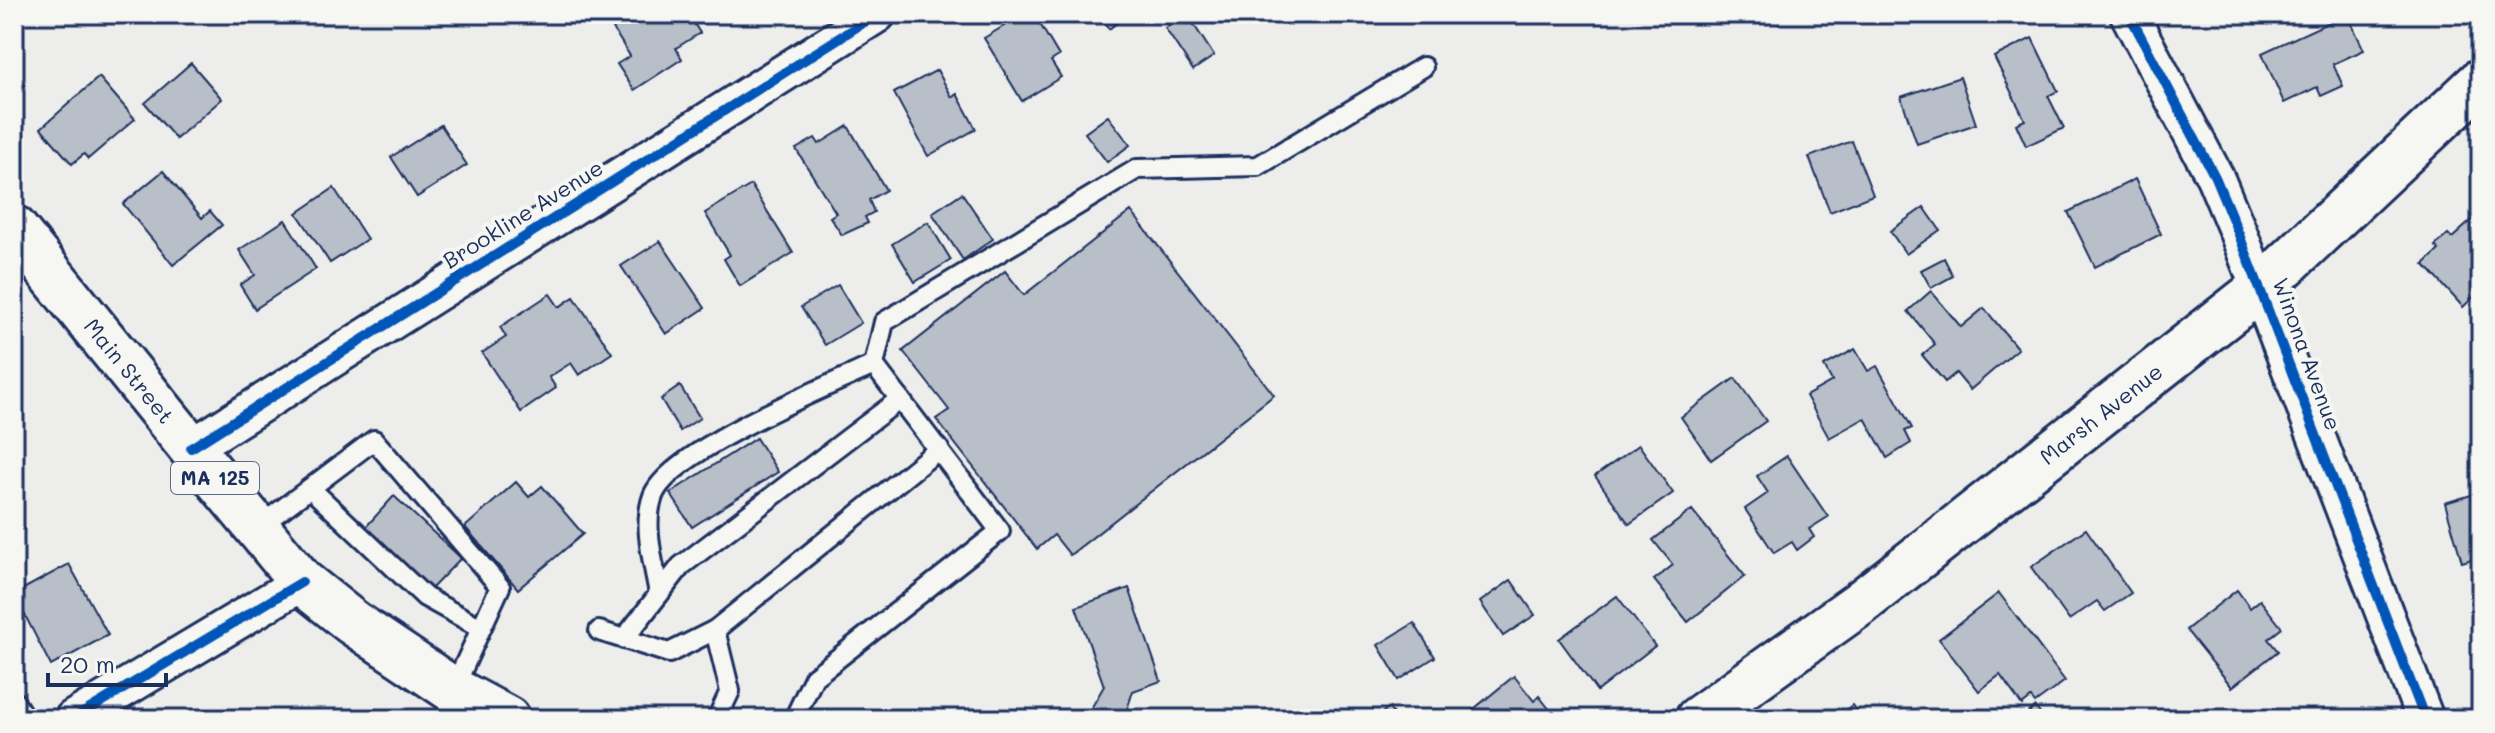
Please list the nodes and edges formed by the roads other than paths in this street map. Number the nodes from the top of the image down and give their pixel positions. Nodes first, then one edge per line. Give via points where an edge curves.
1 (877, 14) edge
2 (2129, 14) edge
3 (1423, 67) dead end
4 (2481, 81) edge
5 (14, 228) edge
6 (2261, 288) junction
7 (874, 365) junction
8 (900, 399) junction
9 (191, 448) junction
10 (939, 449) junction
11 (310, 488) junction
12 (257, 528) junction
13 (302, 582) junction
14 (659, 594) junction
15 (481, 628) junction
16 (715, 630) junction
17 (599, 631) dead end
18 (624, 639) junction
19 (14, 701) edge
20 (449, 704) edge
21 (25, 719) edge
22 (73, 719) edge
23 (507, 719) edge
24 (717, 719) edge
25 (794, 719) edge
26 (1698, 719) edge
27 (2425, 719) edge

1 - 9 street, Brookline Avenue
2 - 6 street, Winona Avenue via 2215,177
3 - 7 lane via 1258,166 1137,169 884,322
4 - 6 main road, Marsh Avenue
5 - 9 main road, Main Street / MA 125
6 - 26 main road, Marsh Avenue via 1859,604
6 - 27 street, Winona Avenue
7 - 8 lane
7 - 14 lane via 759,416 657,486 649,529
8 - 10 lane
8 - 14 lane via 681,566
9 - 12 main road, Main Street / MA 125
10 - 16 lane
10 - 25 lane via 1000,531 814,677
11 - 12 lane
11 - 15 lane via 425,597
11 - 15 lane via 374,440 500,587
12 - 13 main road, Main Street / MA 125
13 - 20 main road, Main Street / MA 125
13 - 22 street
14 - 18 lane
15 - 20 lane
16 - 18 lane via 669,653
16 - 24 lane via 730,691
17 - 18 lane
19 - 21 lane
20 - 23 main road, Main Street / MA 125

